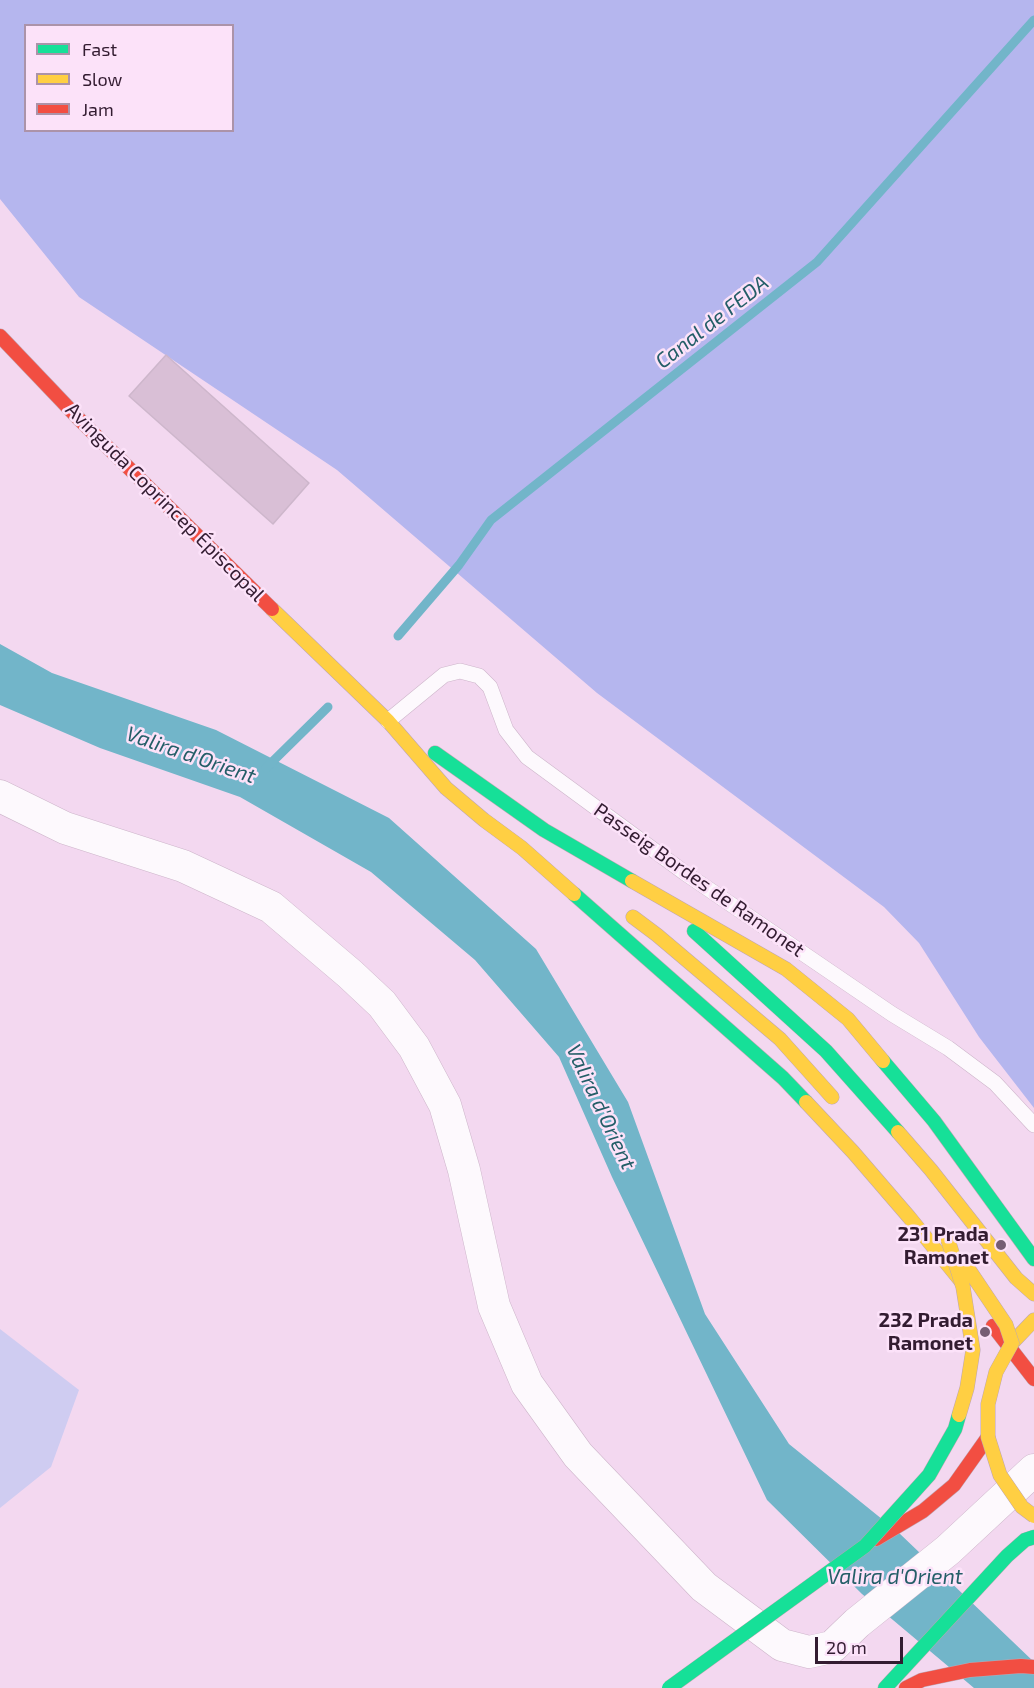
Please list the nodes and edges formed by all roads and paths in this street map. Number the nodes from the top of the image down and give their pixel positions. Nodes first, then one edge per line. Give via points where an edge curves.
1 (0, 336) edge
2 (388, 721) junction
3 (0, 796) edge
4 (522, 848) junction
5 (580, 881) dead end
6 (646, 888) junction
7 (624, 910) dead end
8 (839, 1105) dead end
9 (1034, 1125) edge
10 (1034, 1259) edge
11 (1034, 1294) edge
12 (1034, 1320) edge
13 (1012, 1343) junction
14 (1034, 1378) edge
15 (988, 1437) junction
16 (1034, 1470) edge
17 (1034, 1516) edge
18 (1034, 1537) edge
19 (865, 1546) junction
20 (1034, 1667) edge
21 (669, 1688) edge
22 (885, 1688) edge
23 (906, 1688) edge

1 - 2 highway, Avinguda Coprincep Épiscopal via 80,420
2 - 4 highway via 446,788
2 - 6 highway via 544,830
2 - 9 lane, Passeig Bordes de Ramonet via 444,675 460,671 479,676 490,687 506,730 526,757 685,873 948,1048 995,1083
3 - 16 street via 65,828 183,866 271,907 382,1004 414,1047 445,1105 464,1170 494,1306 527,1384 578,1455 704,1587 782,1645 809,1652 832,1647 948,1550
4 - 5 highway
4 - 14 highway via 783,1077 909,1217
6 - 10 highway via 786,969 848,1019 934,1121
6 - 11 highway via 826,1051 931,1170 1016,1278
7 - 8 highway via 780,1039
12 - 13 highway
13 - 15 highway, bridge via 996,1372 987,1404
13 - 19 highway, bridge via 1006,1325 945,1235 963,1287 973,1350 967,1388 955,1429 929,1475
15 - 17 highway, bridge via 1000,1475 1022,1507
15 - 19 highway, bridge via 954,1485 923,1511
18 - 22 highway via 1007,1556
19 - 21 highway, bridge
20 - 23 highway via 970,1670 922,1680

